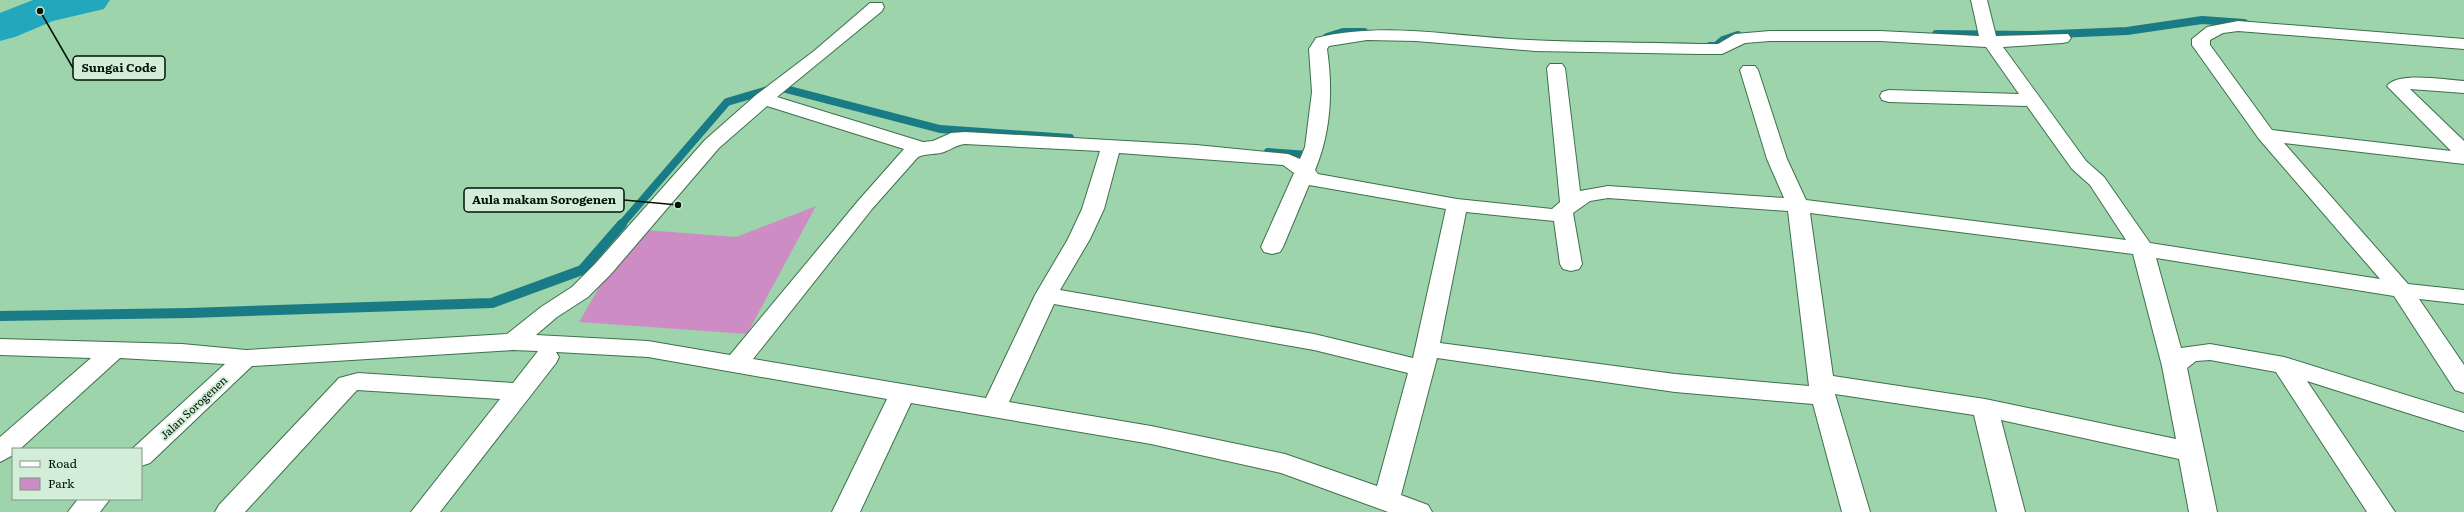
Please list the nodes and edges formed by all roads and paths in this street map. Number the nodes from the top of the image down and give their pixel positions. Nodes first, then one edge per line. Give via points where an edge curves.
1 (1979, 0) edge
2 (876, 7) dead end
3 (1988, 37) junction
4 (2062, 38) dead end
5 (2464, 44) edge
6 (1556, 68) dead end
7 (1749, 70) dead end
8 (2464, 87) edge
9 (769, 94) junction
10 (1889, 96) dead end
11 (2031, 100) junction
12 (2266, 135) junction
13 (1110, 147) junction
14 (922, 148) junction
15 (2464, 152) edge
16 (2464, 158) edge
17 (1305, 171) junction
18 (1457, 205) junction
19 (1798, 205) junction
20 (1567, 208) junction
21 (1272, 247) dead end
22 (2143, 249) junction
23 (1571, 264) dead end
24 (2401, 290) junction
25 (1046, 295) junction
26 (2464, 297) edge
27 (513, 342) junction
28 (0, 348) edge
29 (113, 351) junction
30 (547, 356) dead end
31 (246, 358) junction
32 (1423, 358) junction
33 (736, 364) junction
34 (2284, 365) junction
35 (2174, 366) junction
36 (2464, 384) edge
37 (1822, 390) junction
38 (519, 392) junction
39 (903, 392) junction
40 (994, 408) junction
41 (1985, 408) junction
42 (2464, 422) edge
43 (0, 452) edge
44 (2191, 452) junction
45 (142, 455) edge
46 (95, 500) edge
47 (1386, 501) junction
48 (82, 512) edge
49 (229, 512) edge
50 (425, 512) edge
51 (846, 512) edge
52 (1418, 512) edge
53 (1856, 512) edge
54 (2011, 512) edge
55 (2203, 512) edge
56 (2381, 512) edge

1 - 3 street
2 - 9 street
3 - 4 street
3 - 11 street
3 - 17 street via 1770,36 1741,38 1722,49 1699,49 1543,46 1375,34 1349,35 1322,42 1318,49 1321,71 1320,119 1315,147
5 - 12 street via 2238,26 2207,32 2201,39 2201,45
6 - 20 street
7 - 19 street via 1777,159
8 - 15 street via 2403,82 2396,86
9 - 14 street
9 - 27 street via 712,144 604,269 580,292
10 - 11 street
11 - 22 street via 2079,165 2098,181
12 - 16 street
12 - 24 street
13 - 14 street via 965,138 952,139 938,147
13 - 17 street via 1196,151 1288,160
13 - 25 street via 1093,209 1079,239
14 - 33 street via 911,152 865,205
17 - 18 street via 1311,179
17 - 21 street
18 - 20 street via 1552,216
18 - 32 street
19 - 20 street via 1608,192 1583,197
19 - 22 street
19 - 37 street
20 - 23 street
22 - 24 street
22 - 35 street
24 - 26 street
24 - 36 street
25 - 32 street via 1314,342
25 - 40 street
27 - 31 street
27 - 33 street via 648,349
28 - 29 street
29 - 31 street via 182,352
29 - 43 street
30 - 38 street
31 - 45 street, Jalan Sorogenen
32 - 37 street via 1675,383
32 - 47 street
33 - 39 street
34 - 35 street via 2210,352 2190,354
34 - 42 street
34 - 56 street
35 - 44 street
37 - 41 street
37 - 53 street
38 - 49 street via 358,381 348,384
38 - 50 street
39 - 40 street
39 - 51 street
40 - 47 street via 1151,435 1285,464
41 - 44 street
41 - 54 street
44 - 55 street
46 - 48 street
47 - 52 street

